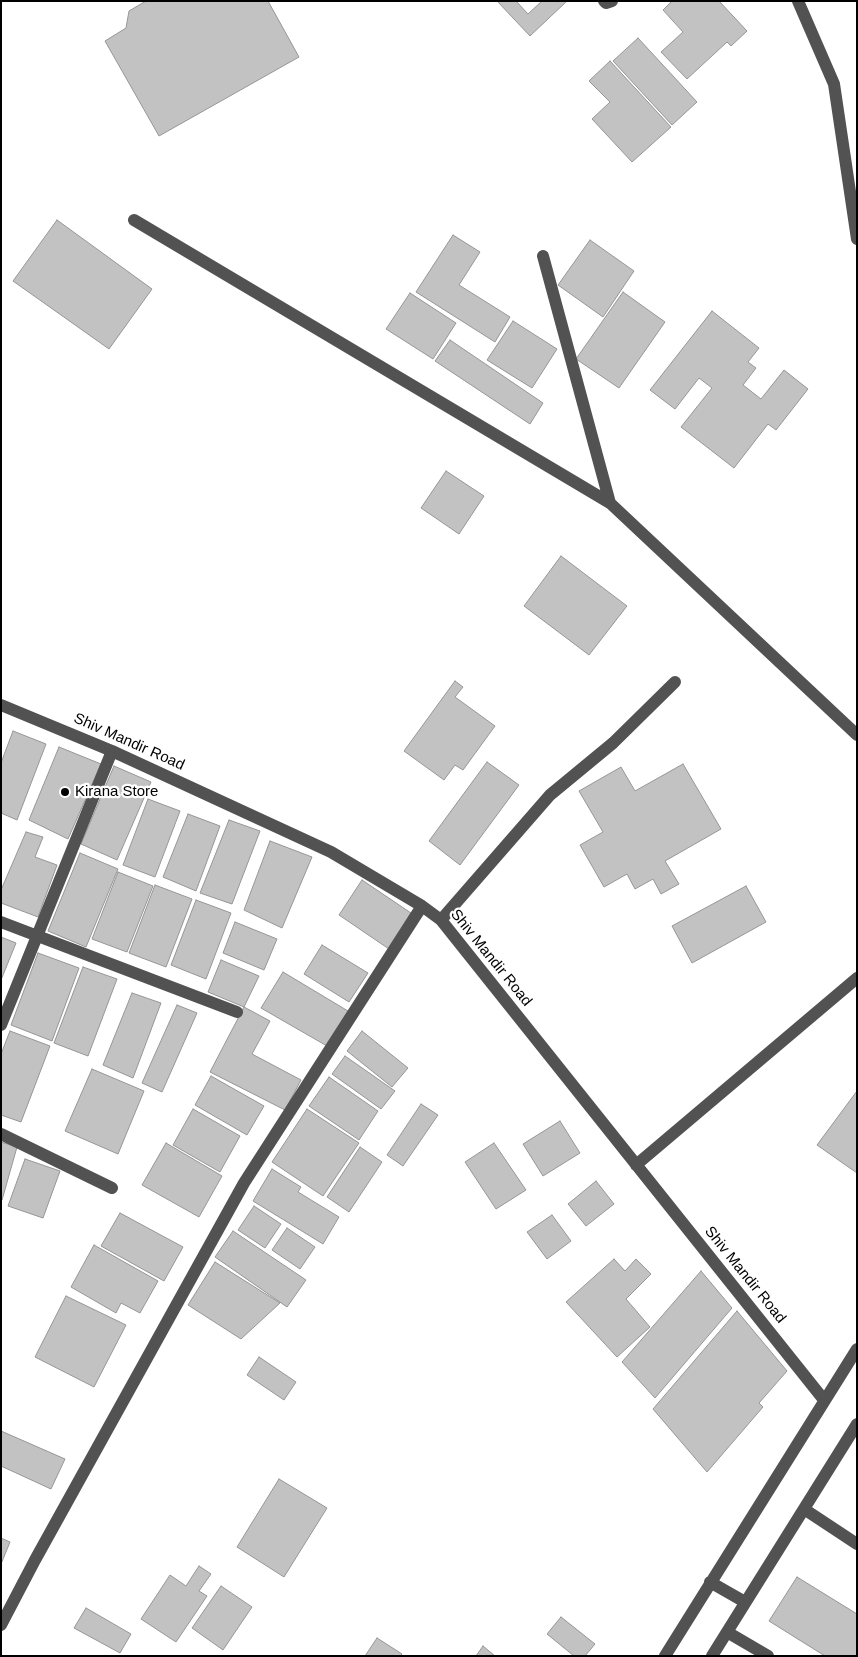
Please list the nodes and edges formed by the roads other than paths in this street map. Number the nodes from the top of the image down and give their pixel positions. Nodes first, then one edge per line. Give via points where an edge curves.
1 (604, 1) edge
2 (612, 1) edge
3 (798, 1) edge
4 (134, 220) dead end
5 (857, 239) edge
6 (543, 256) dead end
7 (610, 503) junction
8 (676, 682) dead end
9 (1, 705) edge
10 (857, 734) edge
11 (112, 752) junction
12 (422, 906) junction
13 (440, 920) junction
14 (1, 922) edge
15 (36, 936) junction
16 (857, 978) edge
17 (237, 1012) dead end
18 (1, 1025) edge
19 (1, 1134) edge
20 (636, 1165) junction
21 (112, 1188) dead end
22 (857, 1349) edge
23 (824, 1400) junction
24 (857, 1424) edge
25 (804, 1509) junction
26 (857, 1544) edge
27 (710, 1582) junction
28 (745, 1602) junction
29 (1, 1625) edge
30 (727, 1632) junction
31 (664, 1656) edge
32 (712, 1656) edge
33 (768, 1656) edge

1 - 2 street
3 - 5 street via 834,84
4 - 7 street
6 - 7 street
7 - 10 street
8 - 13 street via 614,743 550,795
9 - 11 street, Shiv Mandir Road
11 - 12 street, Shiv Mandir Road via 332,852
11 - 15 street
12 - 13 street, Shiv Mandir Road
12 - 29 street via 244,1183
13 - 20 street, Shiv Mandir Road
14 - 15 street
15 - 17 street
15 - 18 street
16 - 20 street
19 - 21 street
20 - 23 street, Shiv Mandir Road
22 - 23 street
23 - 27 street
24 - 25 street
25 - 26 street
25 - 28 street
27 - 28 street
27 - 31 street
28 - 30 street
30 - 32 street
30 - 33 street

